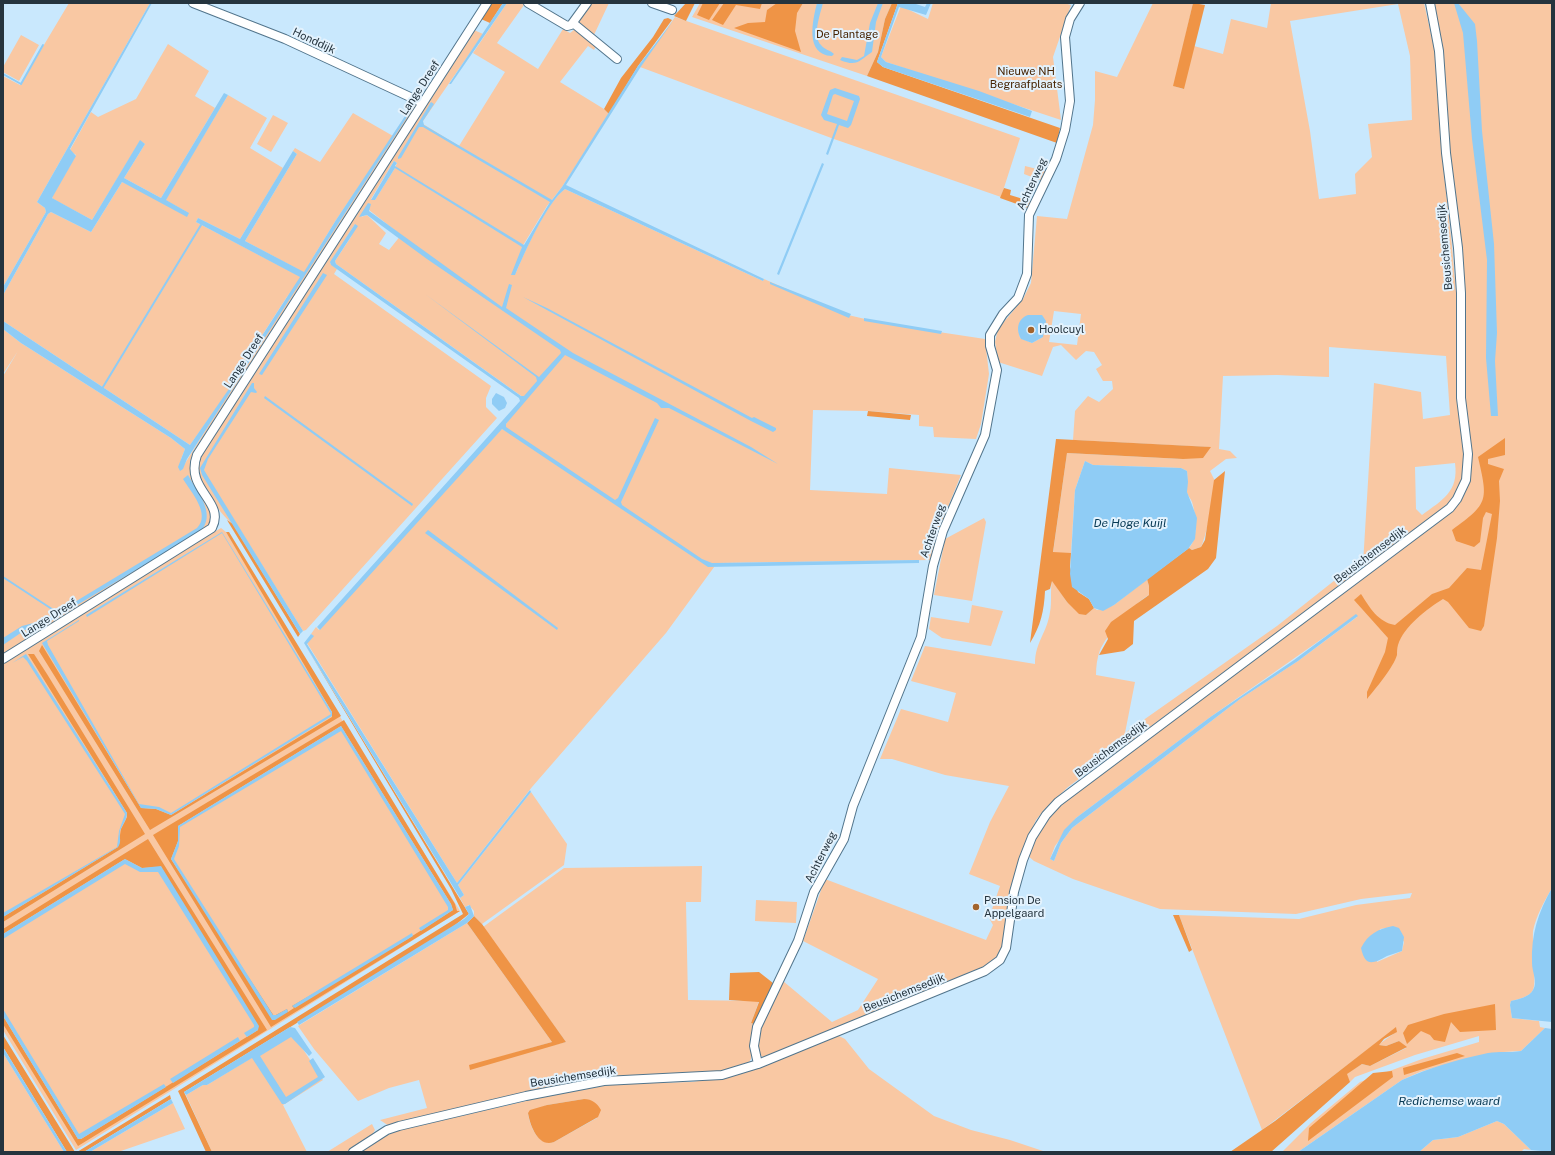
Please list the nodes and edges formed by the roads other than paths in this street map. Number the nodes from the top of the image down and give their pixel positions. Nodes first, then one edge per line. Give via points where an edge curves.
1 (193, 3) edge
2 (487, 3) edge
3 (528, 3) edge
4 (587, 3) edge
5 (652, 3) edge
6 (1080, 3) edge
7 (1430, 3) edge
8 (672, 10) dead end
9 (573, 23) junction
10 (617, 59) dead end
11 (423, 103) junction
12 (3, 659) edge
13 (758, 1064) junction
14 (353, 1152) edge

1 - 11 street, Honddijk via 285,40
2 - 11 street, Lange Dreef
3 - 9 street via 565,26
4 - 9 street
5 - 8 street
6 - 13 street, Achterweg via 1070,18 1065,37 1070,101 1063,137 1056,159 1029,215 1027,274 1018,298 1003,314 990,335 990,346 997,370 985,435 943,531 933,566 921,637 854,806 844,839 814,892 798,941 757,1027 754,1046
7 - 13 street, Beusichemsedijk via 1439,51 1446,153 1461,293 1461,398 1468,469 1457,500 1436,520 1058,802 1046,815 1023,860 1014,892 1006,948 994,966 985,972
9 - 10 street
11 - 12 street, Lange Dreef via 197,455 193,472 215,511 216,522 212,528
13 - 14 street, Beusichemsedijk via 722,1075 604,1081 526,1096 399,1126 387,1130

